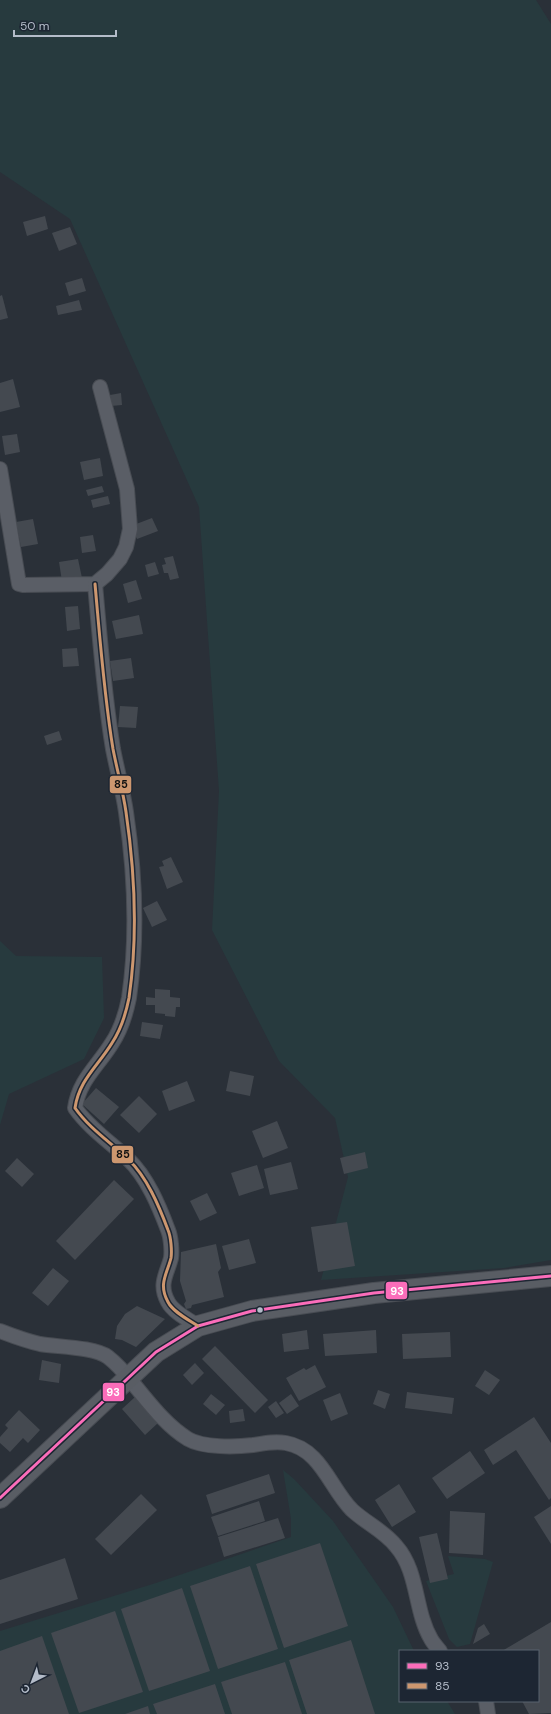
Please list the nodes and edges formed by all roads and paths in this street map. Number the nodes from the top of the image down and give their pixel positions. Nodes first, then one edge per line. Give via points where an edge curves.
1 (100, 387) dead end
2 (0, 469) edge
3 (96, 584) junction
4 (551, 1276) edge
5 (198, 1326) junction
6 (0, 1331) edge
7 (129, 1379) junction
8 (0, 1498) edge
9 (439, 1650) edge
10 (486, 1702) edge
11 (488, 1714) edge

1 - 3 street via 127,490 130,529 120,559
2 - 3 street via 20,584
3 - 5 street via 105,693 113,750 126,810 132,869 134,958 129,1000 123,1020 113,1042 83,1082 75,1108 84,1120 136,1168 156,1200 169,1232 171,1256 163,1279 165,1294 177,1312
4 - 5 main road via 374,1293 252,1311
5 - 7 main road via 156,1352
6 - 7 street via 38,1344 95,1351 107,1356
7 - 8 main road
7 - 9 street via 162,1416 188,1439 201,1444 252,1445 270,1441 286,1443 300,1447 314,1458 343,1500 397,1546 411,1571 430,1638
10 - 11 street

